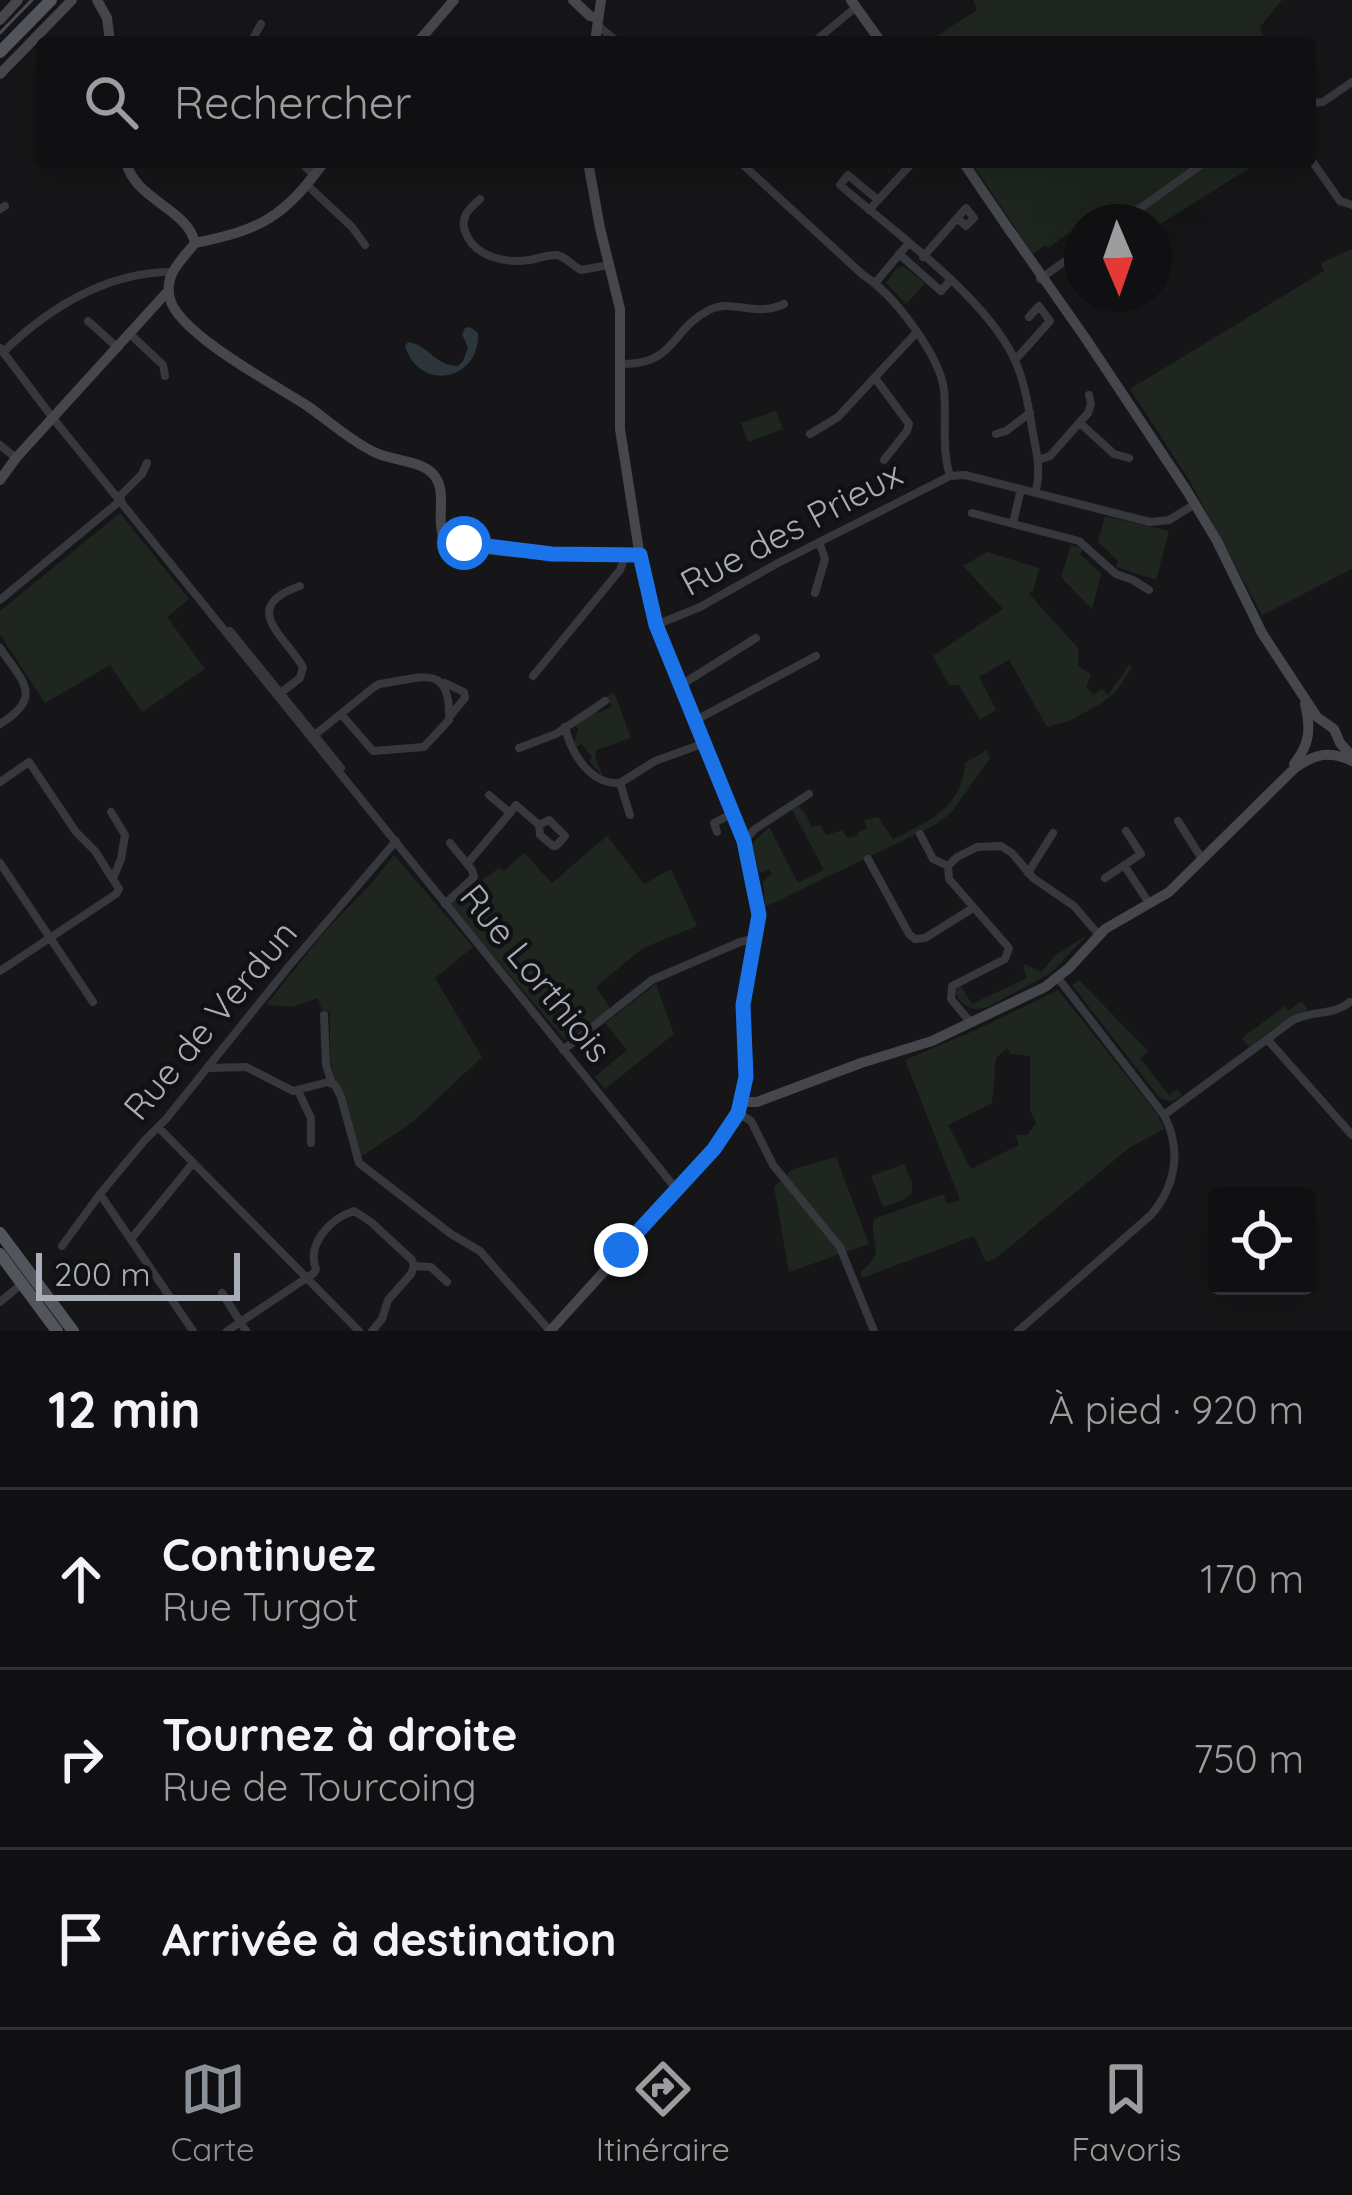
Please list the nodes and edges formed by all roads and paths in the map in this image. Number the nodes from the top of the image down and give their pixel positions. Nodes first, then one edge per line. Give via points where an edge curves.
1 (18, 0) edge
2 (46, 0) edge
3 (72, 0) edge
4 (97, 0) edge
5 (454, 0) edge
6 (573, 0) edge
7 (601, 0) edge
8 (853, 3) edge
9 (0, 20) edge
10 (598, 22) junction
11 (261, 24) dead end
12 (37, 36) edge
13 (109, 36) edge
14 (254, 36) edge
15 (423, 36) edge
16 (596, 36) edge
17 (611, 36) edge
18 (820, 36) edge
19 (877, 36) edge
20 (36, 37) edge
21 (0, 48) edge
22 (0, 74) edge
23 (1352, 82) edge
24 (1316, 102) edge
25 (1316, 167) edge
26 (128, 168) edge
27 (304, 168) edge
28 (319, 168) edge
29 (589, 168) edge
30 (746, 168) edge
31 (905, 168) edge
32 (967, 168) edge
33 (1197, 168) edge
34 (310, 180) junction
35 (480, 199) dead end
36 (878, 200) junction
37 (1146, 204) edge
38 (1352, 205) edge
39 (868, 210) junction
40 (957, 218) dead end
41 (195, 243) junction
42 (908, 244) junction
43 (364, 245) dead end
44 (899, 254) junction
45 (923, 257) junction
46 (1064, 262) edge
47 (609, 266) junction
48 (172, 272) junction
49 (1041, 278) junction
50 (950, 281) junction
51 (876, 282) junction
52 (169, 290) junction
53 (784, 304) dead end
54 (1029, 316) dead end
55 (88, 321) dead end
56 (916, 333) junction
57 (130, 334) junction
58 (118, 348) junction
59 (2, 350) edge
60 (1015, 360) junction
61 (621, 364) junction
62 (165, 376) dead end
63 (875, 378) junction
64 (1089, 395) dead end
65 (1030, 413) junction
66 (52, 417) junction
67 (1080, 423) junction
68 (810, 434) dead end
69 (996, 434) dead end
70 (0, 445) edge
71 (16, 458) junction
72 (1129, 458) dead end
73 (884, 460) dead end
74 (1037, 460) junction
75 (147, 464) dead end
76 (950, 476) junction
77 (0, 480) edge
78 (1022, 489) junction
79 (1035, 493) junction
80 (120, 499) junction
81 (1192, 506) junction
82 (972, 513) dead end
83 (1013, 524) junction
84 (819, 542) junction
85 (633, 555) junction
86 (300, 586) dead end
87 (1149, 590) dead end
88 (815, 593) dead end
89 (0, 599) edge
90 (656, 625) junction
91 (756, 638) dead end
92 (0, 648) edge
93 (816, 656) dead end
94 (533, 676) dead end
95 (441, 681) junction
96 (681, 685) junction
97 (1301, 693) junction
98 (279, 694) junction
99 (605, 701) dead end
100 (341, 714) junction
101 (449, 717) junction
102 (696, 720) junction
103 (0, 724) edge
104 (1324, 724) junction
105 (565, 727) junction
106 (314, 736) junction
107 (1309, 737) junction
108 (1338, 739) junction
109 (705, 743) junction
110 (519, 748) dead end
111 (1325, 753) junction
112 (1352, 758) edge
113 (1280, 781) junction
114 (0, 782) edge
115 (620, 783) junction
116 (809, 794) dead end
117 (489, 796) dead end
118 (111, 812) dead end
119 (734, 812) junction
120 (510, 813) junction
121 (631, 814) dead end
122 (1178, 821) dead end
123 (539, 825) dead end
124 (1126, 831) dead end
125 (717, 832) dead end
126 (1053, 833) dead end
127 (920, 834) dead end
128 (396, 841) junction
129 (744, 841) junction
130 (450, 843) dead end
131 (868, 859) dead end
132 (1202, 859) junction
133 (469, 862) junction
134 (0, 863) edge
135 (948, 866) junction
136 (1124, 866) junction
137 (1028, 873) junction
138 (113, 877) junction
139 (1105, 878) dead end
140 (446, 904) junction
141 (1150, 904) junction
142 (973, 908) junction
143 (1099, 934) junction
144 (50, 938) junction
145 (757, 938) junction
146 (0, 971) edge
147 (1058, 978) junction
148 (93, 1002) dead end
149 (1351, 1002) edge
150 (324, 1015) dead end
151 (971, 1023) junction
152 (1267, 1039) junction
153 (563, 1050) junction
154 (208, 1068) junction
155 (332, 1083) junction
156 (298, 1091) junction
157 (742, 1109) junction
158 (1164, 1115) junction
159 (158, 1127) junction
160 (1352, 1135) edge
161 (311, 1143) dead end
162 (194, 1163) junction
163 (677, 1190) junction
164 (100, 1194) junction
165 (0, 1233) edge
166 (130, 1239) junction
167 (62, 1246) dead end
168 (0, 1254) edge
169 (414, 1265) junction
170 (308, 1278) junction
171 (28, 1279) junction
172 (447, 1282) dead end
173 (222, 1293) dead end
174 (0, 1303) edge
175 (243, 1327) edge
176 (547, 1330) edge
177 (57, 1331) edge
178 (73, 1331) edge
179 (193, 1331) edge
180 (227, 1331) edge
181 (359, 1331) edge
182 (372, 1331) edge
183 (874, 1331) edge
184 (1018, 1331) edge

1 - 9 main road
2 - 21 main road
3 - 12 main road
4 - 13 main road
5 - 15 main road
6 - 10 main road
7 - 10 main road
8 - 18 street
8 - 19 main road
10 - 16 main road
10 - 17 street
11 - 14 street
20 - 22 main road
23 - 24 street
25 - 38 street via 1340,202
26 - 41 main road
27 - 34 street
28 - 34 main road
29 - 47 main road
30 - 51 street
31 - 36 street
32 - 49 main road
33 - 37 street
34 - 41 main road via 255,228
34 - 43 street
35 - 47 street via 463,225 486,254 516,261 557,256 581,270
36 - 39 street
36 - 39 street via 848,175 840,185
39 - 42 street
40 - 45 street
41 - 48 main road
42 - 44 street
42 - 45 street
44 - 50 street via 940,291
44 - 51 street
45 - 50 street
46 - 49 street
47 - 61 main road via 622,320
48 - 52 main road
48 - 59 street via 131,275 74,298
49 - 81 main road
50 - 60 street via 987,316
51 - 56 street
52 - 57 main road
52 - 85 main road via 184,320 240,366 372,451 433,474 443,536 544,554
53 - 61 street via 710,309 655,359
54 - 60 street via 1039,306 1050,322
55 - 58 street
56 - 63 street
56 - 76 street via 943,386
57 - 58 main road
57 - 62 street
58 - 66 main road
59 - 66 street, Rue Lorthiois
60 - 65 street
61 - 85 main road
63 - 68 street
63 - 73 street via 909,424
64 - 67 street
65 - 69 street
65 - 74 street
66 - 71 main road
66 - 80 street, Rue Lorthiois
67 - 72 street
67 - 74 street
70 - 71 street
71 - 77 main road
74 - 79 street
75 - 80 street
76 - 78 street
76 - 84 street, Rue des Prieux
78 - 79 street
78 - 83 street
79 - 81 street via 1150,522
80 - 89 street
80 - 98 street, Rue Lorthiois
81 - 97 main road
82 - 83 street
83 - 87 street via 1075,540
84 - 88 street via 825,560
84 - 90 street, Rue des Prieux
85 - 90 main road
85 - 94 street
86 - 98 street via 269,610 303,667
90 - 96 main road
91 - 96 street
92 - 103 street via 26,693 19,712
93 - 102 street
95 - 100 street via 379,684
95 - 101 street
95 - 101 street via 464,692
96 - 102 main road
97 - 104 main road
97 - 107 main road
98 - 106 street, Rue Lorthiois
99 - 105 street
100 - 101 street via 376,752 424,748
100 - 106 street
102 - 109 main road
104 - 107 main road
104 - 108 main road
105 - 110 street
105 - 115 street via 593,775
106 - 128 street, Rue Lorthiois
107 - 111 main road via 1312,750
107 - 113 main road
108 - 111 main road
108 - 112 main road
109 - 115 street
109 - 119 main road
111 - 112 main road
111 - 113 main road
113 - 132 main road
114 - 138 street via 29,762
115 - 121 street
116 - 129 street
117 - 120 street
118 - 138 street via 125,838
119 - 125 street via 714,823
119 - 129 main road
120 - 123 street via 516,806
120 - 133 street
122 - 132 street
124 - 136 street via 1142,854
126 - 137 street
127 - 135 street via 933,859
128 - 140 street, Rue Lorthiois
128 - 154 street, Rue de Verdun
129 - 145 main road via 759,907
130 - 133 street
131 - 142 street via 915,939
132 - 141 main road
133 - 140 street via 473,880
134 - 144 street
135 - 137 street via 993,845
135 - 142 street
136 - 139 street
136 - 141 street
137 - 143 street
138 - 144 street via 118,893
140 - 153 street, Rue Lorthiois
141 - 143 main road
142 - 151 street via 1009,952 952,986 951,999
143 - 147 main road
144 - 146 street
144 - 148 street
145 - 153 street via 652,980
145 - 157 main road via 746,990 752,1077
147 - 151 main road
147 - 158 street
149 - 152 street via 1298,1017
150 - 155 street
151 - 157 main road
152 - 158 street
152 - 160 street
153 - 163 street, Rue Lorthiois
154 - 156 street via 246,1067
154 - 159 street, Rue de Verdun
155 - 156 street
155 - 176 street via 359,1163 480,1251
156 - 161 street via 310,1114
157 - 163 main road via 730,1134
157 - 183 street via 773,1165 840,1247
158 - 184 street via 1175,1159 1163,1199
159 - 162 street
159 - 164 street, Rue de Verdun
162 - 166 street
162 - 170 street
163 - 176 main road
164 - 166 street
164 - 167 street, Rue de Verdun
165 - 171 main road
166 - 179 street
168 - 171 main road
169 - 170 street via 350,1211 314,1245 316,1270
169 - 172 street
169 - 182 street
170 - 175 street
170 - 181 street
171 - 174 street
171 - 177 main road
171 - 178 main road
173 - 175 street
175 - 180 street

